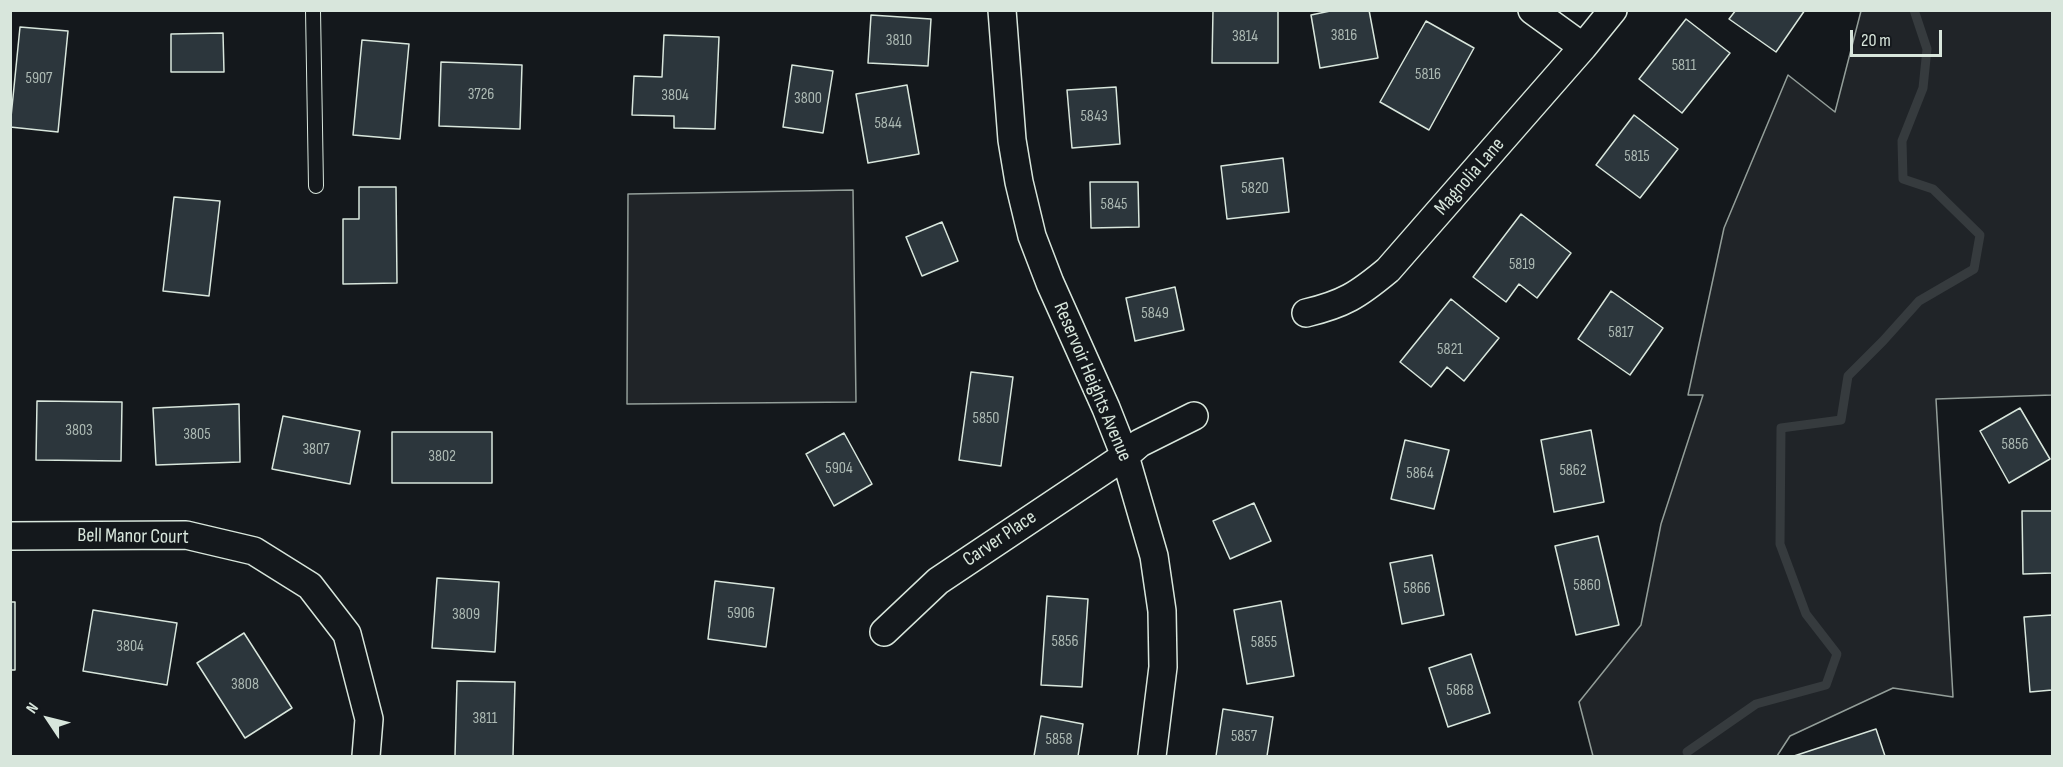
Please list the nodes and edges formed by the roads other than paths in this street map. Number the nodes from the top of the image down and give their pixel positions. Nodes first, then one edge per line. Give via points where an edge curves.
1 (312, 10) edge
2 (1002, 10) edge
3 (1532, 10) edge
4 (1612, 10) edge
5 (1583, 46) junction
6 (316, 186) dead end
7 (1306, 313) dead end
8 (1194, 416) dead end
9 (1125, 456) junction
10 (10, 536) edge
11 (884, 632) dead end
12 (366, 756) edge
13 (1152, 756) edge

1 - 6 lane
2 - 9 street, Reservoir Heights Avenue via 1012,140 1032,236
3 - 5 street
4 - 5 street, Magnolia Lane
5 - 7 street, Magnolia Lane via 1388,270 1361,293 1332,307
8 - 9 street, Carver Place via 1140,443
9 - 11 street, Carver Place via 938,581
9 - 13 street, Reservoir Heights Avenue via 1154,556 1162,611 1163,667
10 - 12 street, Bell Manor Court via 186,535 254,551 310,586 347,634 369,719

